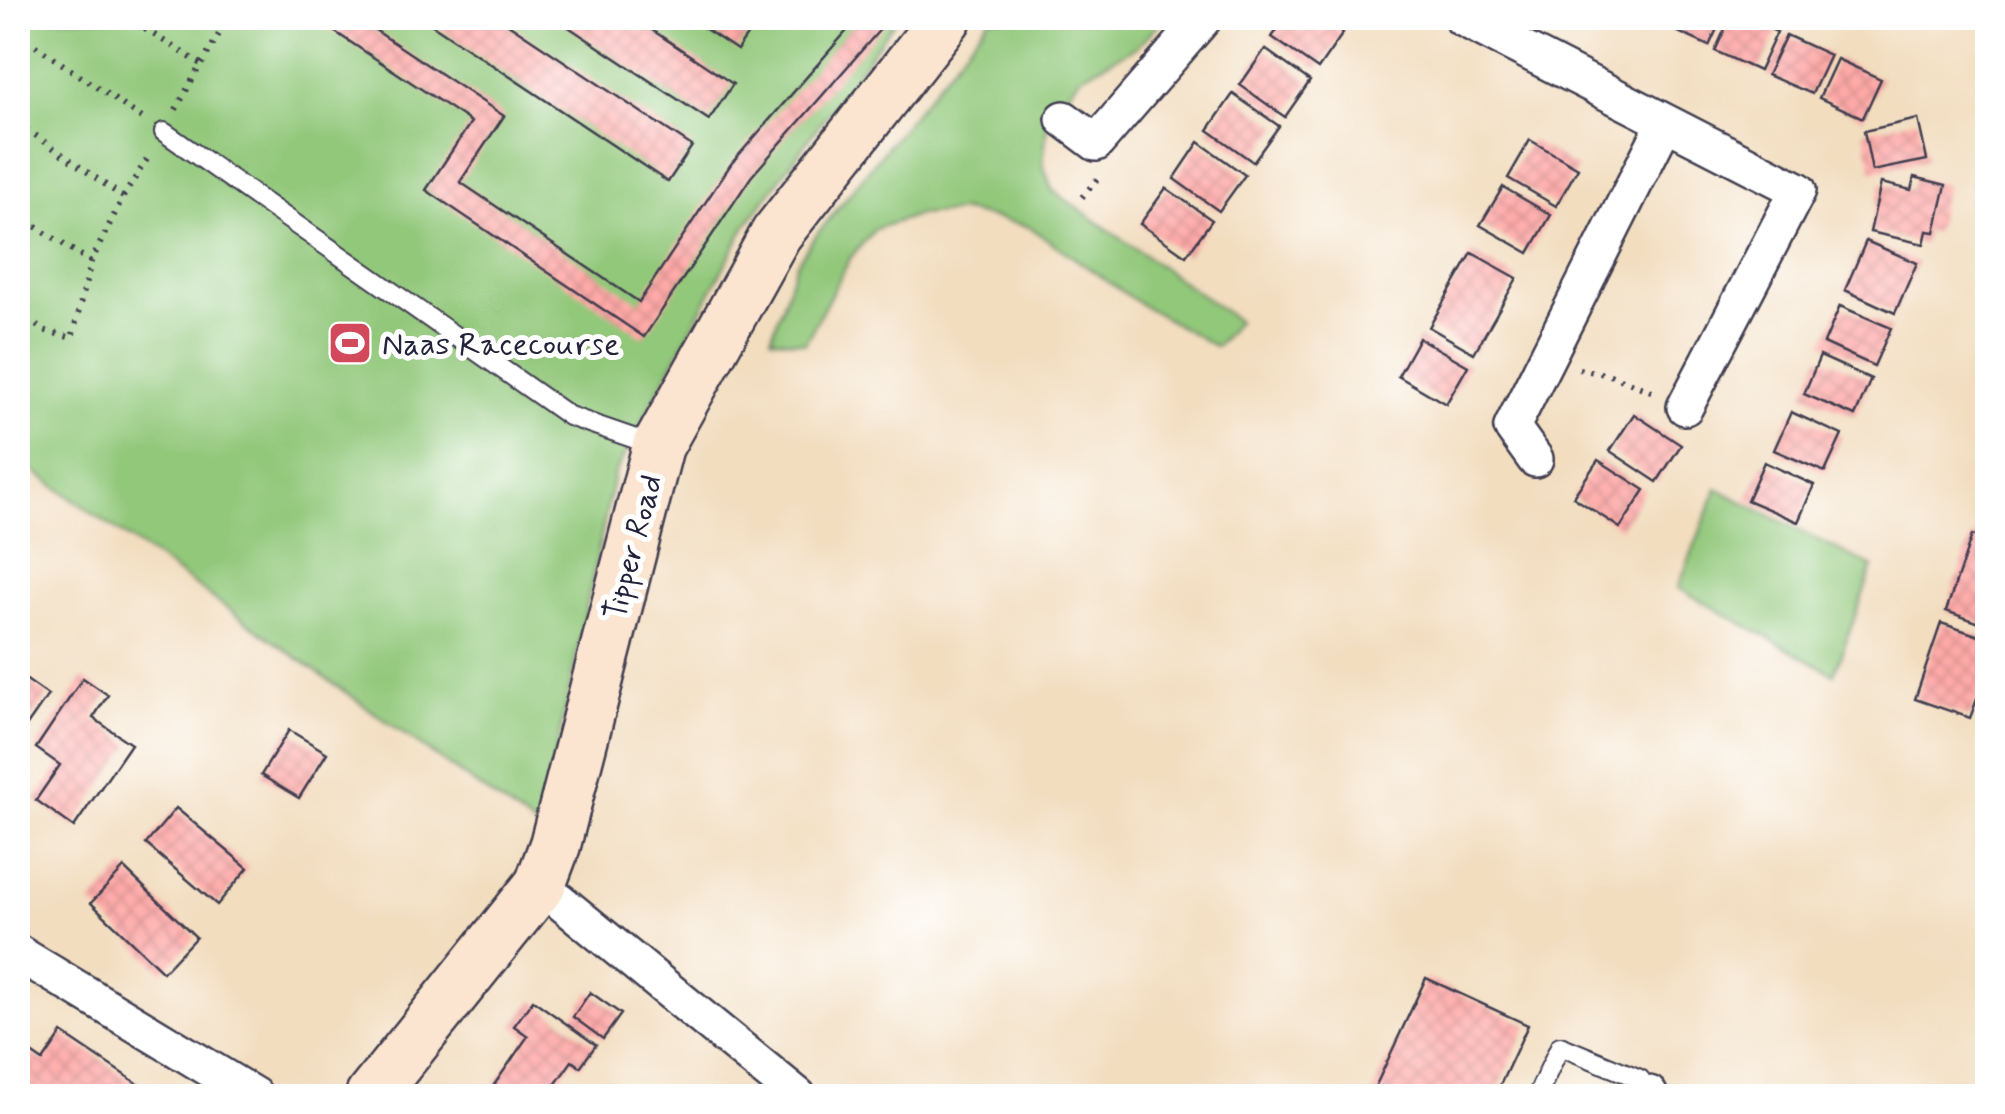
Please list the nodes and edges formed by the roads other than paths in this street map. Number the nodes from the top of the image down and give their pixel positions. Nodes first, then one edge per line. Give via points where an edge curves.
1 (946, 18) edge
2 (1204, 18) edge
3 (1462, 18) edge
4 (1064, 119) dead end
5 (1665, 123) junction
6 (164, 132) road end
7 (1685, 406) road end
8 (658, 446) junction
9 (1534, 459) dead end
10 (540, 885) junction
11 (18, 952) edge
12 (1648, 1095) edge
13 (255, 1096) edge
14 (371, 1096) edge
15 (798, 1096) edge
16 (1537, 1096) edge

1 - 8 street, Tipper Road via 776,234
2 - 4 street via 1096,143
3 - 5 street
5 - 7 street via 1798,190
5 - 9 street via 1512,427
6 - 8 lane via 569,416
8 - 10 street, Tipper Road
10 - 14 street, Tipper Road
10 - 15 street
11 - 13 street
12 - 16 lane via 1640,1079 1560,1046

